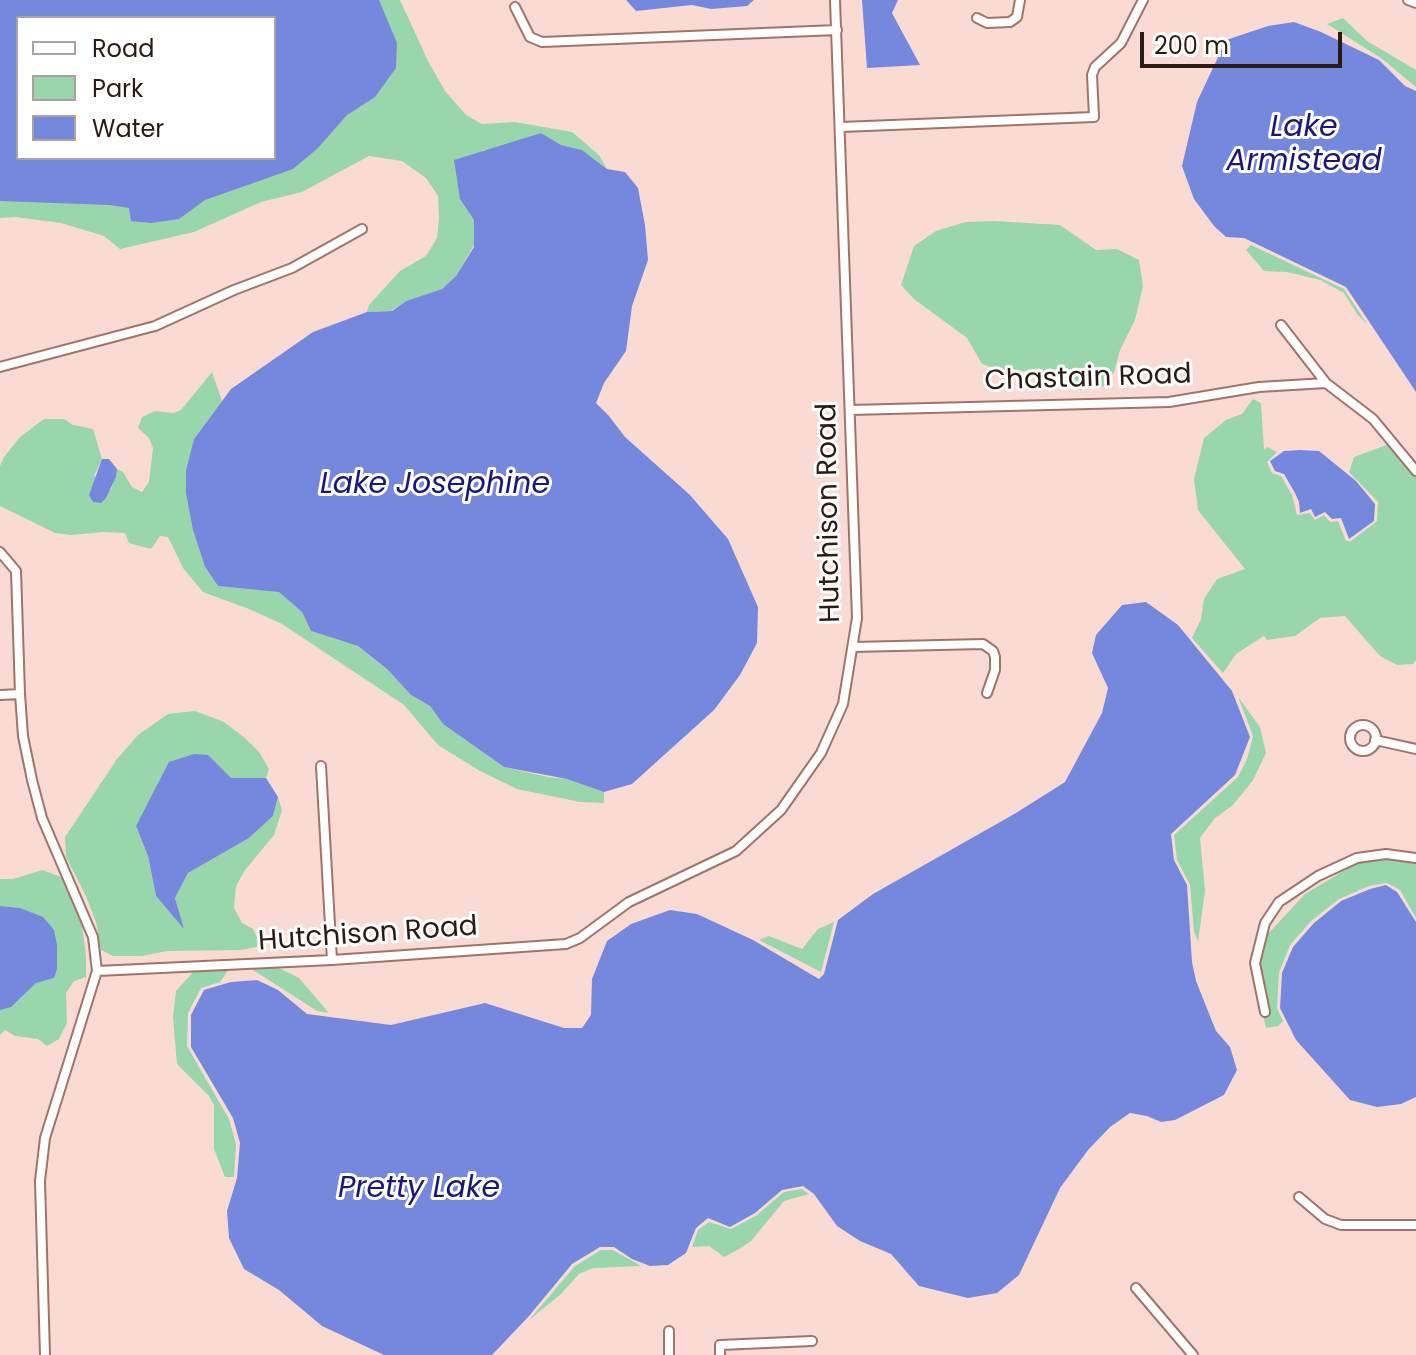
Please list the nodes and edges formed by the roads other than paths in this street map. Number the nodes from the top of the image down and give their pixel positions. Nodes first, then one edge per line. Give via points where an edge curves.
1 (835, 0) edge
2 (1020, 0) edge
3 (1143, 0) edge
4 (1408, 0) edge
5 (1416, 3) edge
6 (515, 7) dead end
7 (977, 18) dead end
8 (837, 30) junction
9 (841, 127) junction
10 (362, 229) dead end
11 (1281, 325) dead end
12 (0, 367) edge
13 (1326, 383) junction
14 (850, 410) junction
15 (1416, 471) edge
16 (0, 552) edge
17 (853, 647) junction
18 (987, 693) dead end
19 (20, 694) junction
20 (0, 695) edge
21 (1375, 740) dead end
22 (1416, 749) edge
23 (321, 766) dead end
24 (1416, 858) edge
25 (332, 960) junction
26 (97, 971) junction
27 (1265, 1012) dead end
28 (1299, 1197) dead end
29 (1416, 1225) edge
30 (1136, 1288) dead end
31 (669, 1331) dead end
32 (812, 1341) dead end
33 (45, 1355) edge
34 (669, 1355) edge
35 (720, 1355) edge
36 (1193, 1355) edge

1 - 8 street, Hutchison Road
2 - 7 street via 1017,17 1010,22
3 - 9 street via 1121,43 1095,67 1094,117
4 - 5 street
6 - 8 street via 530,37 542,42
8 - 9 street, Hutchison Road
9 - 14 street, Hutchison Road
10 - 12 street via 292,268 155,326
11 - 13 street
13 - 14 street, Chastain Road via 1259,387 1169,402
13 - 15 street via 1373,419
14 - 17 street, Hutchison Road via 857,618
16 - 19 street via 16,571
17 - 18 street via 983,644 995,657
17 - 25 street, Hutchison Road via 843,704 821,753 781,810 736,851 629,902 566,944
19 - 20 street
19 - 26 street via 23,736 42,818 93,937
21 - 22 street
23 - 25 street
24 - 27 street via 1357,858 1279,902 1265,923 1255,963
25 - 26 street, Hutchison Road
26 - 33 street via 45,1138 40,1181
28 - 29 street via 1341,1225
30 - 36 street
31 - 34 street
32 - 35 street via 720,1345

